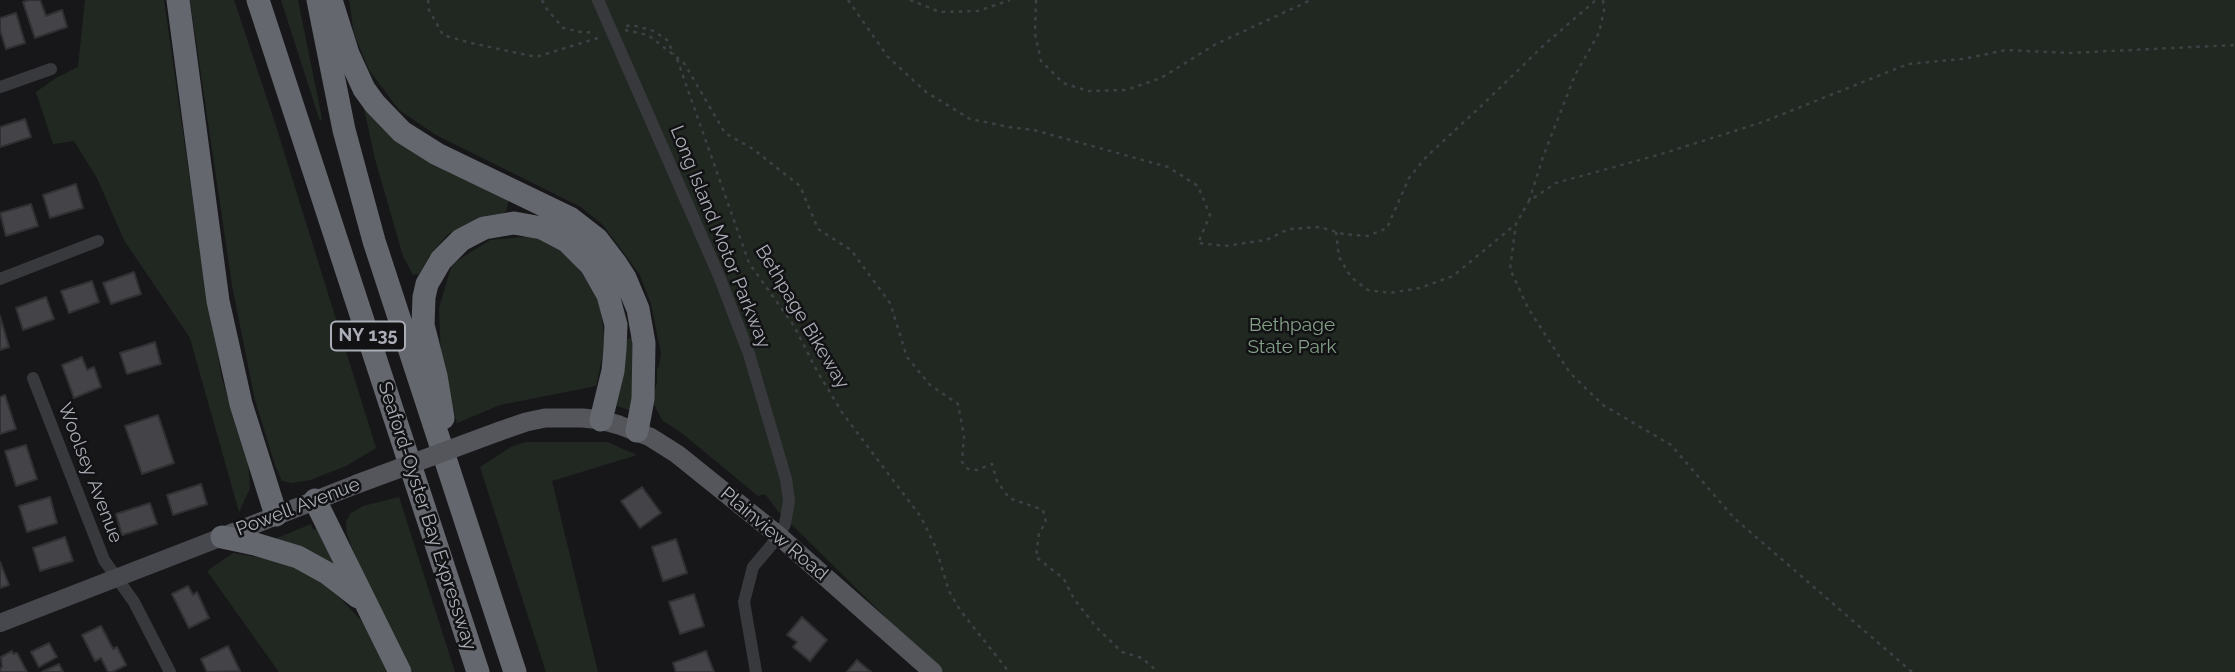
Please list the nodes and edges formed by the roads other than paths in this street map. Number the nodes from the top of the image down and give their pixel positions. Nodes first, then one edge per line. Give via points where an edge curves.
1 (178, 0) edge
2 (258, 0) edge
3 (318, 0) edge
4 (331, 0) edge
5 (598, 0) edge
6 (51, 69) dead end
7 (0, 87) edge
8 (98, 241) dead end
9 (0, 279) edge
10 (33, 378) dead end
11 (601, 420) junction
12 (637, 431) junction
13 (455, 491) junction
14 (315, 500) junction
15 (276, 515) junction
16 (779, 536) junction
17 (222, 537) junction
18 (118, 578) junction
19 (364, 602) junction
20 (0, 623) edge
21 (170, 672) edge
22 (401, 672) edge
23 (478, 672) edge
24 (515, 672) edge
25 (756, 672) edge
26 (933, 672) edge

1 - 15 highway via 223,325 241,404
2 - 23 highway, Seaford-Oyster Bay Expressway / NY 135
3 - 13 highway, Seaford-Oyster Bay Expressway / NY 135 via 358,185
4 - 12 highway via 364,89 402,132 570,218 597,239 616,264 638,309 644,343
5 - 16 street, Long Island Motor Parkway via 719,276 748,354 786,479 789,501
6 - 7 street
8 - 9 street
10 - 18 street, Woolsey Avenue via 104,560
11 - 12 main road, Plainview Road
11 - 13 highway via 613,371 616,325 608,295 592,265 567,241 542,228 514,223 472,233 441,260 427,284 422,311
11 - 14 main road, Powell Avenue, bridge via 526,422
12 - 16 main road, Plainview Road via 677,454
13 - 24 highway, Seaford-Oyster Bay Expressway / NY 135
14 - 15 main road, Powell Avenue
14 - 19 highway
15 - 17 main road, Powell Avenue
16 - 25 street via 753,566 746,590 745,615
16 - 26 main road, Plainview Road
17 - 18 main road, Powell Avenue
17 - 19 highway via 298,557
18 - 20 main road, Powell Avenue
18 - 21 street, Woolsey Avenue
19 - 22 highway

